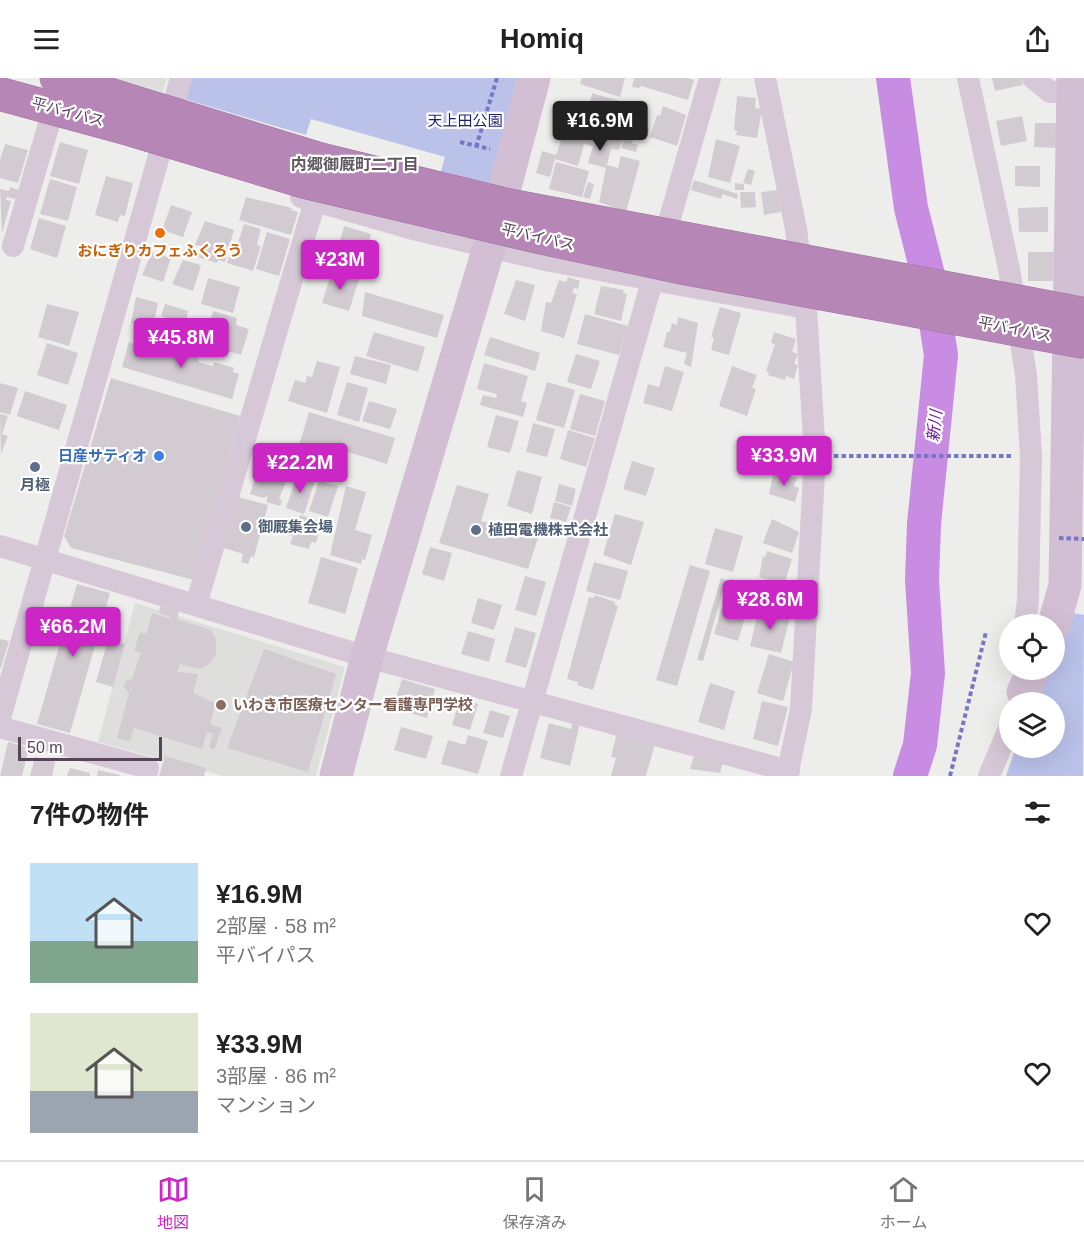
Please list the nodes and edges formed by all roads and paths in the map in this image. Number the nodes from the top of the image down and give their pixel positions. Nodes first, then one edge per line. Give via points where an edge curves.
1 (56, 78) edge
2 (96, 78) edge
3 (181, 78) edge
4 (497, 78) edge
5 (534, 78) edge
6 (710, 78) edge
7 (765, 78) edge
8 (968, 78) edge
9 (1033, 78) edge
10 (1072, 85) edge
11 (0, 94) edge
12 (174, 101) junction
13 (0, 111) edge
14 (49, 124) junction
15 (476, 147) dead end
16 (159, 153) junction
17 (504, 193) junction
18 (315, 201) junction
19 (668, 224) junction
20 (13, 246) dead end
21 (489, 247) junction
22 (798, 250) junction
23 (652, 281) junction
24 (806, 308) junction
25 (1084, 314) edge
26 (1084, 342) edge
27 (816, 456) junction
28 (1017, 456) dead end
29 (1059, 538) dead end
30 (1084, 539) edge
31 (0, 546) edge
32 (45, 560) junction
33 (196, 605) junction
34 (1026, 614) edge
35 (1057, 614) edge
36 (986, 632) dead end
37 (368, 657) junction
38 (532, 704) junction
39 (0, 718) edge
40 (0, 727) edge
41 (999, 752) edge
42 (788, 774) edge
43 (146, 776) edge
44 (336, 776) edge
45 (511, 776) edge
46 (950, 776) edge
47 (989, 776) edge

1 - 25 highway, 平バイパス, bridge via 319,159 507,205
2 - 12 street
3 - 12 street
4 - 15 path
5 - 17 street
6 - 19 street
7 - 22 street
8 - 34 street via 1009,269 1026,375 1031,456
9 - 10 street via 1050,92
10 - 35 street via 1065,585
11 - 26 highway, 平バイパス, bridge via 305,182 534,236 684,268
12 - 16 street
12 - 17 street
13 - 14 street
14 - 16 street
14 - 20 street
16 - 18 street
16 - 32 street
17 - 19 street
17 - 21 street
18 - 21 street
18 - 33 street
19 - 22 street
19 - 23 street
21 - 23 street
21 - 37 street
22 - 24 street
23 - 24 street
23 - 38 street
24 - 27 street
27 - 28 path
27 - 42 street via 801,709
29 - 30 path, bridge
31 - 32 street
32 - 33 street
32 - 39 street
33 - 37 street
36 - 46 path
37 - 38 street
37 - 44 street
38 - 42 street
38 - 45 street
40 - 43 street via 148,768
41 - 47 street

